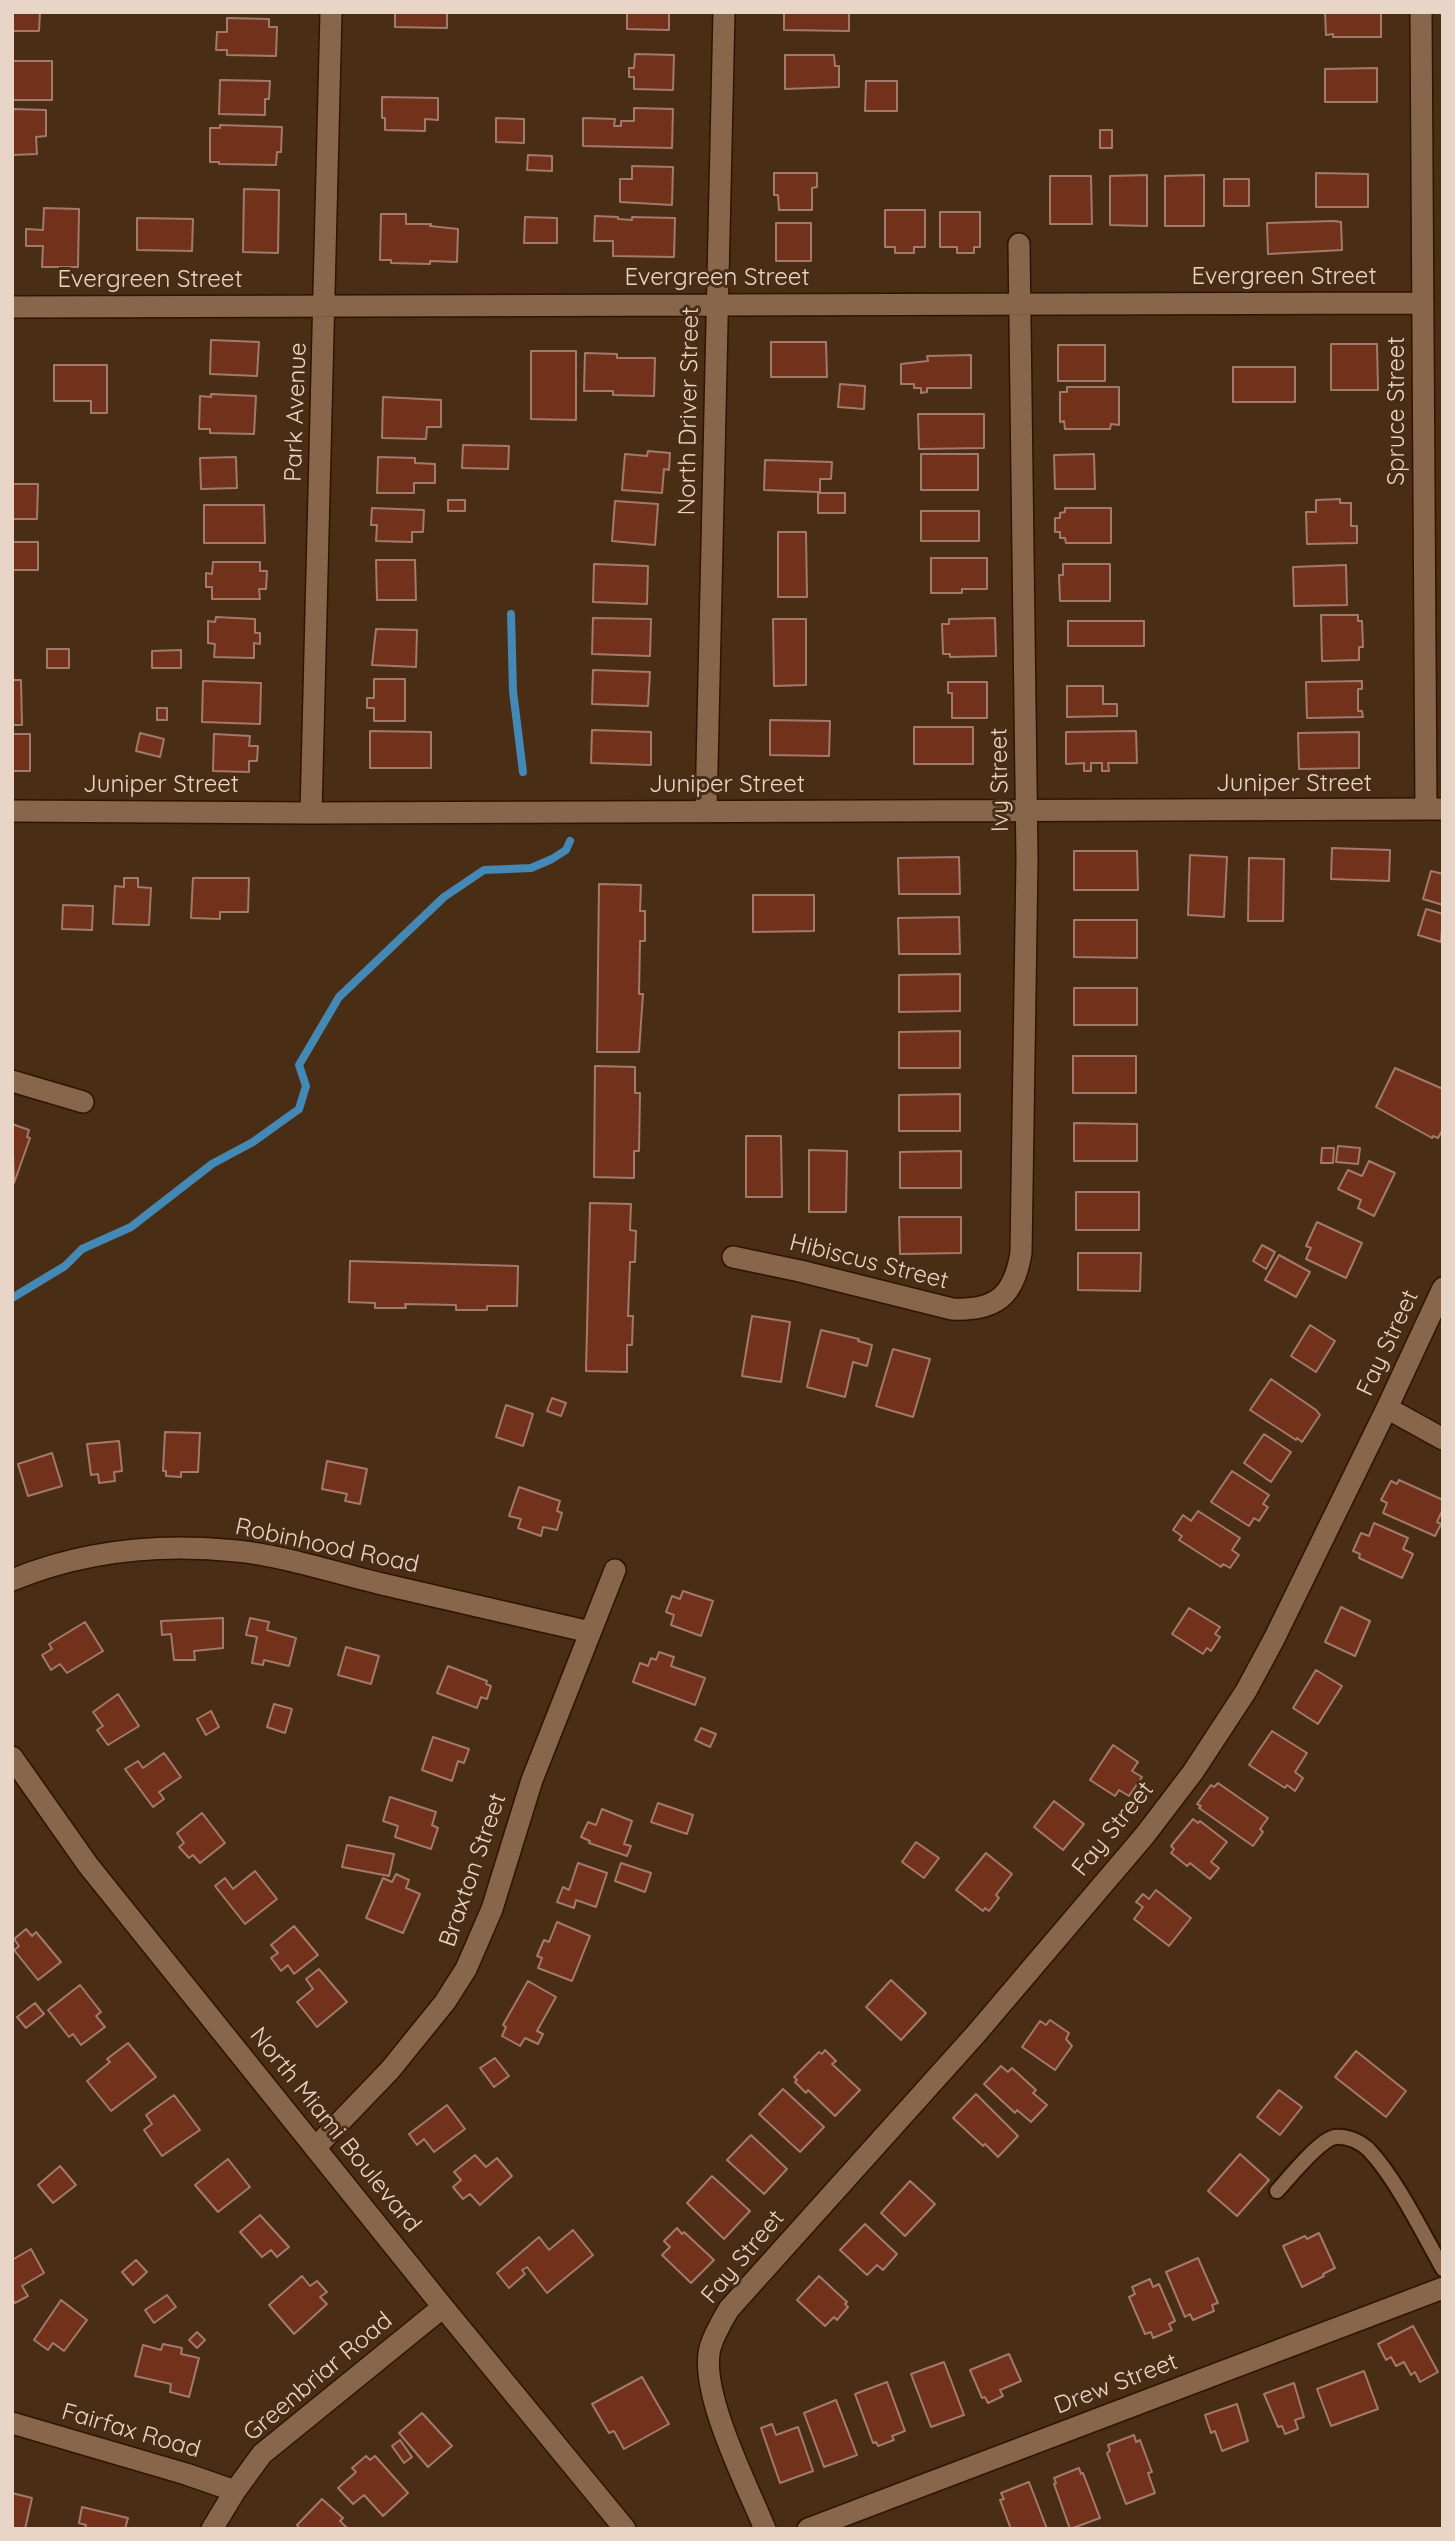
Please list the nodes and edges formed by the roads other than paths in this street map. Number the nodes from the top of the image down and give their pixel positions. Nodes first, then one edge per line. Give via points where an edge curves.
1 (331, 12) edge
2 (724, 12) edge
3 (1421, 12) edge
4 (1019, 244) dead end
5 (1020, 303) junction
6 (1423, 303) junction
7 (718, 304) junction
8 (326, 305) junction
9 (12, 307) edge
10 (1434, 809) edge
11 (12, 811) edge
12 (706, 811) junction
13 (1026, 811) junction
14 (312, 813) junction
15 (12, 1081) edge
16 (82, 1102) dead end
17 (733, 1257) dead end
18 (1443, 1288) edge
19 (992, 1304) joint
20 (1387, 1408) junction
21 (1443, 1439) edge
22 (615, 1570) dead end
23 (12, 1580) edge
24 (590, 1632) junction
25 (12, 1757) edge
26 (315, 2148) junction
27 (1277, 2192) dead end
28 (1443, 2269) edge
29 (1443, 2288) edge
30 (443, 2307) junction
31 (12, 2423) edge
32 (235, 2491) junction
33 (212, 2529) edge
34 (625, 2529) edge
35 (765, 2529) edge
36 (808, 2529) edge

1 - 8 street, Park Avenue
2 - 7 street, North Driver Street
3 - 6 street, Spruce Street
4 - 5 street, Ivy Street
5 - 6 street, Evergreen Street
5 - 7 street, Evergreen Street
5 - 13 street, Ivy Street
6 - 10 street, Spruce Street
7 - 8 street, Evergreen Street
7 - 12 street, North Driver Street
8 - 9 street, Evergreen Street
8 - 14 street, Park Avenue
10 - 13 street, Juniper Street
11 - 14 street, Juniper Street
12 - 13 street, Juniper Street
12 - 14 street, Juniper Street
13 - 19 street, Ivy Street via 1021,1253 1008,1293
15 - 16 street
17 - 19 street, Hibiscus Street via 952,1309 973,1310
18 - 20 street, Fay Street
20 - 21 street
20 - 35 street, Fay Street via 1274,1639 1193,1772 1000,2005 729,2309 717,2330 708,2364 714,2405
22 - 24 street, Braxton Street
23 - 24 street, Robinhood Road via 76,1558 131,1549 238,1551
24 - 26 street, Braxton Street via 532,1780 492,1909 466,1969 390,2070
25 - 26 street, North Miami Boulevard via 88,1866
26 - 30 street, North Miami Boulevard
27 - 28 lane via 1332,2137 1346,2136 1367,2148 1384,2170
29 - 36 street, Drew Street
30 - 32 street, Greenbriar Road via 262,2454
30 - 34 street, North Miami Boulevard
31 - 32 street, Fairfax Road
32 - 33 street, Greenbriar Road

